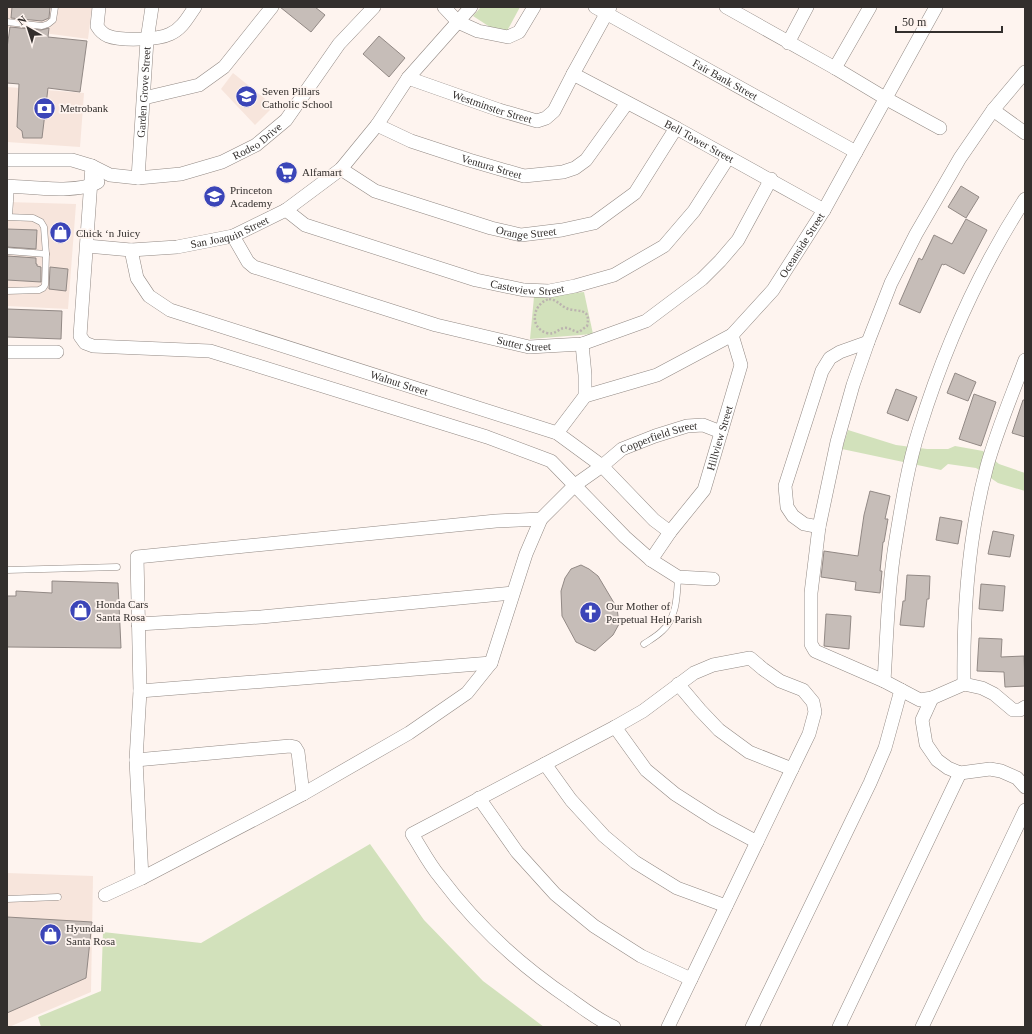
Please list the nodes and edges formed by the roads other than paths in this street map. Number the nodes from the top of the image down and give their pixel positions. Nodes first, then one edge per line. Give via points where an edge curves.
1 (54, 7) edge
2 (99, 7) edge
3 (152, 7) edge
4 (195, 7) edge
5 (272, 7) edge
6 (374, 7) edge
7 (444, 7) edge
8 (471, 7) edge
9 (534, 7) edge
10 (726, 7) edge
11 (807, 7) edge
12 (870, 7) edge
13 (936, 7) edge
14 (603, 9) edge
15 (741, 11) edge
16 (7, 22) edge
17 (458, 22) junction
18 (147, 40) junction
19 (788, 43) junction
20 (835, 68) junction
21 (1025, 72) edge
22 (573, 74) junction
23 (408, 78) junction
24 (144, 98) junction
25 (885, 98) junction
26 (627, 103) junction
27 (993, 110) junction
28 (377, 125) junction
29 (676, 128) junction
30 (940, 128) dead end
31 (1025, 133) edge
32 (856, 152) junction
33 (728, 158) junction
34 (7, 160) edge
35 (92, 166) junction
36 (341, 169) junction
37 (110, 175) junction
38 (138, 178) junction
39 (771, 179) junction
40 (9, 186) edge
41 (91, 186) junction
42 (1025, 199) edge
43 (286, 210) junction
44 (824, 210) junction
45 (8, 217) edge
46 (233, 236) junction
47 (87, 246) junction
48 (131, 250) junction
49 (7, 251) edge
50 (46, 254) junction
51 (7, 291) edge
52 (732, 335) junction
53 (868, 342) junction
54 (582, 344) junction
55 (7, 352) edge
56 (58, 352) dead end
57 (1025, 360) edge
58 (585, 396) junction
59 (721, 432) junction
60 (556, 433) junction
61 (602, 466) junction
62 (575, 485) junction
63 (541, 519) junction
64 (819, 527) junction
65 (670, 532) junction
66 (651, 560) junction
67 (117, 567) dead end
68 (7, 570) edge
69 (678, 577) junction
70 (713, 579) dead end
71 (512, 593) junction
72 (138, 624) junction
73 (644, 644) dead end
74 (491, 663) junction
75 (884, 681) junction
76 (678, 684) junction
77 (964, 684) junction
78 (901, 690) junction
79 (140, 691) junction
80 (932, 698) junction
81 (1025, 708) edge
82 (615, 727) junction
83 (136, 760) junction
84 (545, 764) junction
85 (792, 769) junction
86 (960, 773) junction
87 (1025, 787) edge
88 (303, 794) junction
89 (479, 798) junction
90 (1025, 810) edge
91 (757, 842) junction
92 (142, 878) junction
93 (105, 896) dead end
94 (58, 897) dead end
95 (7, 899) edge
96 (726, 906) junction
97 (692, 979) junction
98 (614, 1027) edge
99 (668, 1027) edge
100 (752, 1027) edge
101 (840, 1027) edge
102 (922, 1027) edge

1 - 16 lane via 53,20 42,26
2 - 18 street via 97,26 102,33 110,37
3 - 18 street, Garden Grove Street
4 - 18 street via 182,26 170,34
5 - 24 street via 224,67 199,85
6 - 38 street, Rodeo Drive via 338,44 286,120 256,145 222,162 181,174
7 - 17 street
8 - 17 street, San Joaquin Street
9 - 17 street via 519,32 508,37 478,31
10 - 15 street
11 - 19 street
12 - 20 street
13 - 25 street, Oceanside Street
14 - 22 street, Westminster Street
14 - 32 street, Fair Bank Street
15 - 19 street
17 - 23 street, San Joaquin Street
18 - 24 street, Garden Grove Street
19 - 20 street
20 - 25 street
21 - 27 street
22 - 23 street, Westminster Street via 554,111 546,118 536,121
22 - 26 street, Bell Tower Street
23 - 28 street, San Joaquin Street
24 - 38 street, Garden Grove Street
25 - 30 street
25 - 32 street, Oceanside Street
26 - 28 street, Ventura Street via 586,160 575,168 563,172 524,176 411,141
26 - 29 street, Bell Tower Street
27 - 31 street
27 - 53 street via 960,158 916,234 891,283
28 - 36 street, San Joaquin Street
29 - 33 street, Bell Tower Street
29 - 36 street, Orange Street via 635,193 594,223 562,230 521,235 491,228 375,191
32 - 44 street, Oceanside Street
33 - 39 street, Bell Tower Street
33 - 43 street, Casteview Street via 694,211 664,246 614,275 549,291 524,290 476,280 305,225
34 - 35 street, Rodeo Drive via 72,160
35 - 37 street, Rodeo Drive
35 - 41 street
36 - 43 street, San Joaquin Street
37 - 38 street, Rodeo Drive
37 - 41 street
39 - 44 street, Bell Tower Street
39 - 54 street, Sutter Street via 738,240 702,279 646,320
40 - 41 street
40 - 45 lane
41 - 47 street
42 - 75 street via 1004,231 964,309 919,431 906,483 896,541
43 - 46 street, San Joaquin Street
44 - 52 street, Oceanside Street via 773,290
45 - 50 lane via 33,218 41,222 44,227
46 - 48 street, San Joaquin Street via 177,248
46 - 54 street, Sutter Street via 248,262 254,267 436,325 529,347
47 - 48 street, San Joaquin Street
47 - 62 street via 80,336 85,343 93,346 210,350 487,437 551,461
48 - 60 street, Walnut Street via 137,278 150,296 170,310
49 - 50 lane
50 - 51 lane via 43,288
52 - 58 street, Oceanside Street via 657,375
52 - 59 street, Hillview Street via 741,365
53 - 64 street via 837,442
53 - 64 street via 830,358 822,371 785,486 787,507 793,516 804,524
54 - 58 street
55 - 56 street
57 - 77 street via 987,466 973,530 963,639
58 - 60 street
59 - 61 street, Copperfield Street via 703,425 687,426 622,448
59 - 65 street, Hillview Street via 704,490
60 - 61 street, Walnut Street
61 - 62 street, Copperfield Street
61 - 65 street, Walnut Street via 654,520
62 - 63 street, Copperfield Street
62 - 66 street
63 - 71 street
63 - 72 street via 496,521 137,557
64 - 75 street via 811,593 811,644 816,651
65 - 66 street, Hillview Street
66 - 69 street
67 - 68 lane
69 - 70 street
69 - 73 lane via 677,601 671,618 664,630
71 - 72 street via 261,617
71 - 74 street
72 - 79 street
74 - 79 street
74 - 88 street via 467,693 409,734
75 - 78 street
76 - 82 street via 642,711
76 - 85 street via 719,730 749,752
76 - 85 street via 694,673 713,665 750,658 780,681 803,690 813,702 815,712
77 - 80 street
77 - 81 street via 994,694 1013,710
78 - 80 street via 920,700
78 - 100 street via 885,748 870,783
79 - 83 street
80 - 86 street via 922,720 926,744 937,760
82 - 84 street
82 - 91 street via 646,770 675,794
83 - 88 street via 290,746 298,752
83 - 92 street
84 - 89 street
84 - 96 street via 571,800 604,836 635,862 678,888
85 - 91 street
86 - 87 street via 990,769 1001,771 1017,778
86 - 101 street
88 - 92 street
89 - 97 street via 517,852 555,894 594,926 641,956
89 - 98 street via 412,834 439,877 500,944 549,985
90 - 102 street
91 - 96 street
92 - 93 street
94 - 95 lane
96 - 97 street
97 - 99 street

